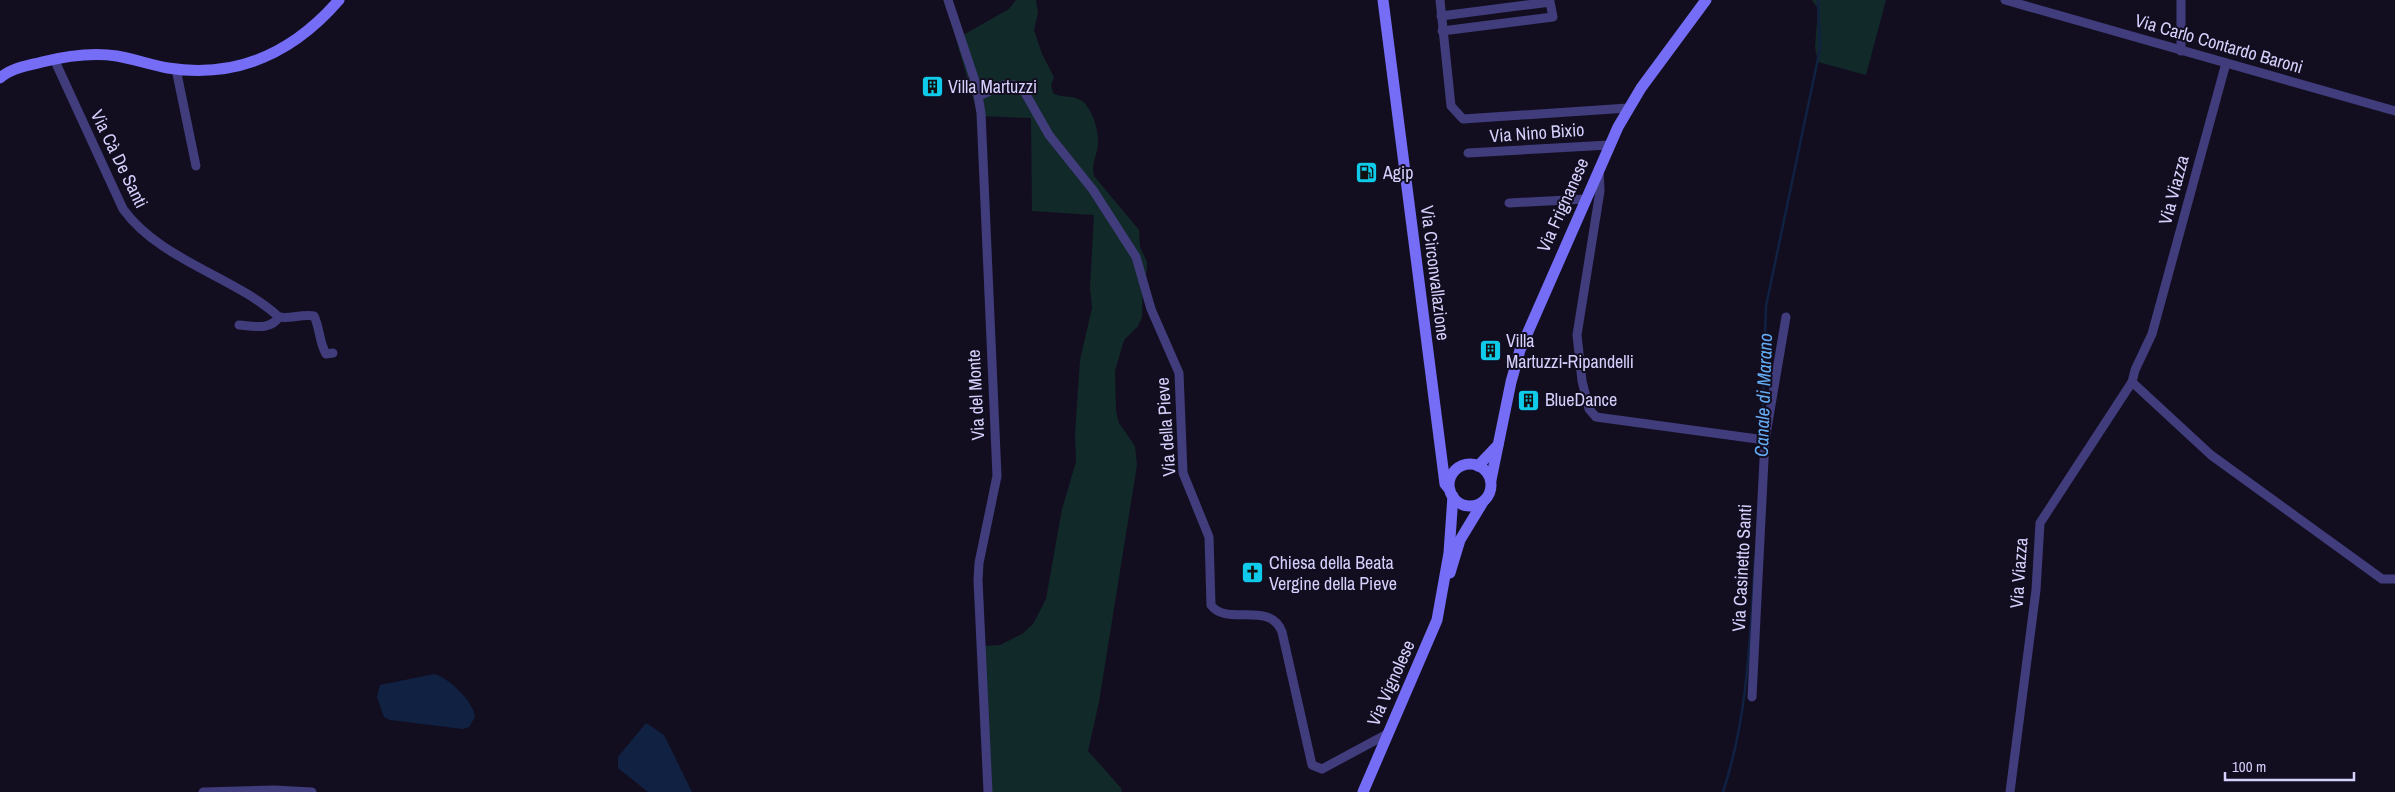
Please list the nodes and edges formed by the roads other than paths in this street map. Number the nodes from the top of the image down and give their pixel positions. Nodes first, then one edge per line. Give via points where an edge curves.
1 (339, 0) edge
2 (948, 0) edge
3 (1383, 0) edge
4 (1440, 0) edge
5 (1706, 0) edge
6 (2005, 0) edge
7 (2181, 0) edge
8 (1441, 16) junction
9 (1442, 31) junction
10 (2181, 51) junction
11 (54, 59) junction
12 (2226, 63) junction
13 (176, 69) junction
14 (1, 77) edge
15 (979, 96) junction
16 (1628, 108) junction
17 (2395, 111) edge
18 (1609, 145) junction
19 (1468, 154) dead end
20 (196, 166) dead end
21 (1599, 167) junction
22 (1585, 199) junction
23 (1509, 203) dead end
24 (279, 317) junction
25 (1786, 317) dead end
26 (239, 325) dead end
27 (333, 352) dead end
28 (2132, 382) junction
29 (1762, 440) junction
30 (1498, 444) junction
31 (1442, 458) junction
32 (1478, 466) junction
33 (1456, 470) junction
34 (1490, 480) junction
35 (1451, 493) junction
36 (1483, 502) junction
37 (2395, 579) edge
38 (1443, 586) junction
39 (1752, 697) dead end
40 (1389, 733) junction
41 (203, 792) edge
42 (312, 792) edge
43 (988, 792) edge
44 (1363, 792) edge
45 (2010, 792) edge

1 - 13 main road via 307,33 279,51 228,67
2 - 15 street, Via del Monte
3 - 31 main road, Via Circonvallazione
4 - 8 street
5 - 16 main road, Via Frignanese
6 - 10 street, Via Carlo Contardo Baroni
7 - 10 street
8 - 9 street
8 - 9 street via 1550,2 1553,17
9 - 16 street via 1451,106 1464,119
10 - 12 street, Via Carlo Contardo Baroni
11 - 13 main road via 91,54 116,56
11 - 14 main road via 17,68
11 - 24 street, Via Cà De Santi via 123,209 134,223 162,246 245,293
12 - 17 street, Via Carlo Contardo Baroni
12 - 28 street, Via Viazza via 2152,334
13 - 20 street
15 - 40 street, Via della Pieve via 1003,86 1015,85 1024,91 1049,135 1094,190 1132,248 1151,309 1179,373 1183,473 1209,537 1211,604 1219,612 1268,617 1278,623 1312,765 1319,769 1326,767
15 - 43 street, Via del Monte via 997,476 978,580
16 - 18 main road, Via Frignanese
18 - 19 street, Via Nino Bixio
18 - 21 main road, Via Frignanese
21 - 22 main road, Via Frignanese
21 - 29 street via 1600,191 1576,335 1582,380 1591,412 1596,416
22 - 23 street
22 - 30 main road, Via Frignanese via 1520,350
24 - 26 street via 267,327
24 - 27 street via 314,316 319,325 322,347 326,354
25 - 29 street, Via Casinetto Santi
28 - 37 street via 2211,455 2382,579
28 - 45 street, Via Viazza via 2039,528 2036,590
29 - 39 street, Via Casinetto Santi
30 - 32 main road
30 - 34 main road, Via Frignanese
31 - 33 main road via 1448,467
31 - 35 main road, Via Circonvallazione via 1445,484
32 - 33 main road via 1466,465
32 - 34 main road
33 - 35 main road via 1450,483
34 - 36 main road via 1490,493
35 - 36 main road via 1468,506
35 - 38 main road, Via Circonvallazione via 1449,553
36 - 38 main road via 1460,540
38 - 40 main road, Via Vignolese via 1429,642
40 - 44 main road, Via Vignolese
41 - 42 street

